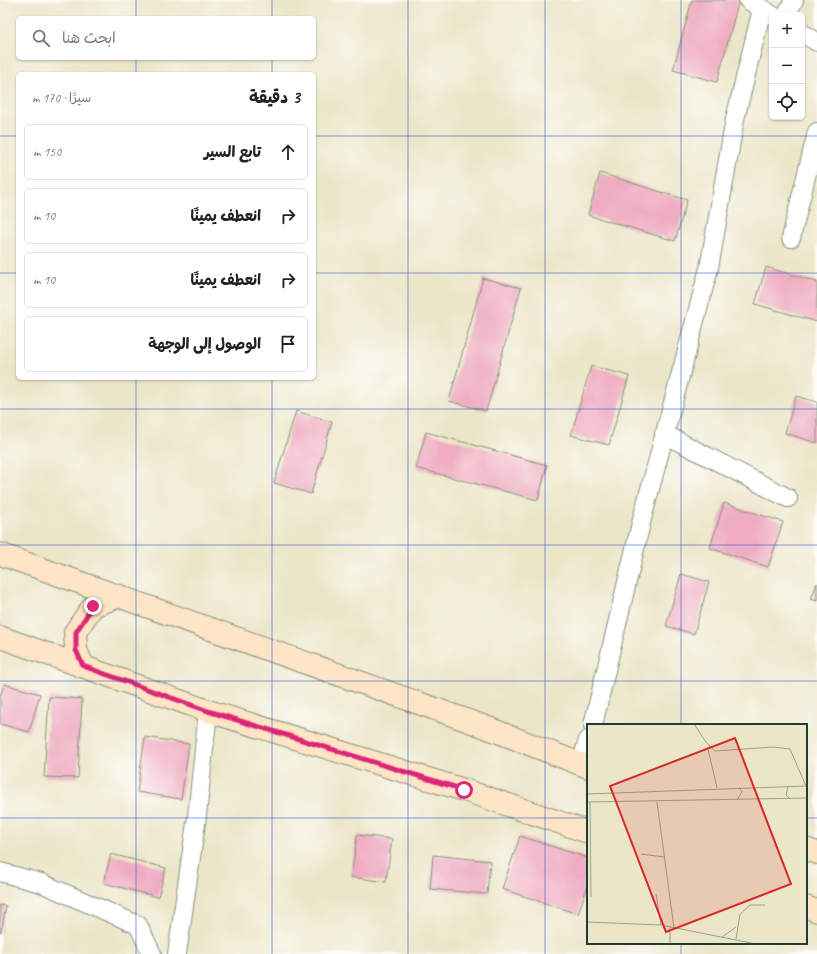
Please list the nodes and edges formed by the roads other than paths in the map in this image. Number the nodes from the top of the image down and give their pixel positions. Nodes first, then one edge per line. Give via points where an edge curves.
1 (794, 0) edge
2 (761, 8) edge
3 (788, 12) edge
4 (805, 35) edge
5 (817, 42) edge
6 (817, 132) edge
7 (791, 238) dead end
8 (664, 434) junction
9 (788, 498) dead end
10 (0, 554) edge
11 (120, 596) junction
12 (0, 637) edge
13 (83, 666) junction
14 (208, 711) junction
15 (593, 724) edge
16 (587, 746) edge
17 (584, 766) edge
18 (587, 832) edge
19 (807, 849) edge
20 (817, 853) edge
21 (0, 872) edge
22 (807, 907) edge
23 (817, 911) edge
24 (152, 954) edge
25 (177, 954) edge

1 - 3 street
2 - 8 street via 735,119 709,268
4 - 5 street
6 - 7 street
8 - 9 street
8 - 15 street
10 - 11 main road
11 - 13 main road via 93,606 76,632 76,650
11 - 17 main road via 483,726
12 - 13 main road
13 - 14 main road
14 - 18 main road via 464,790
14 - 25 street via 197,816
16 - 17 street
19 - 20 main road
21 - 24 street via 41,883 138,925
22 - 23 main road

